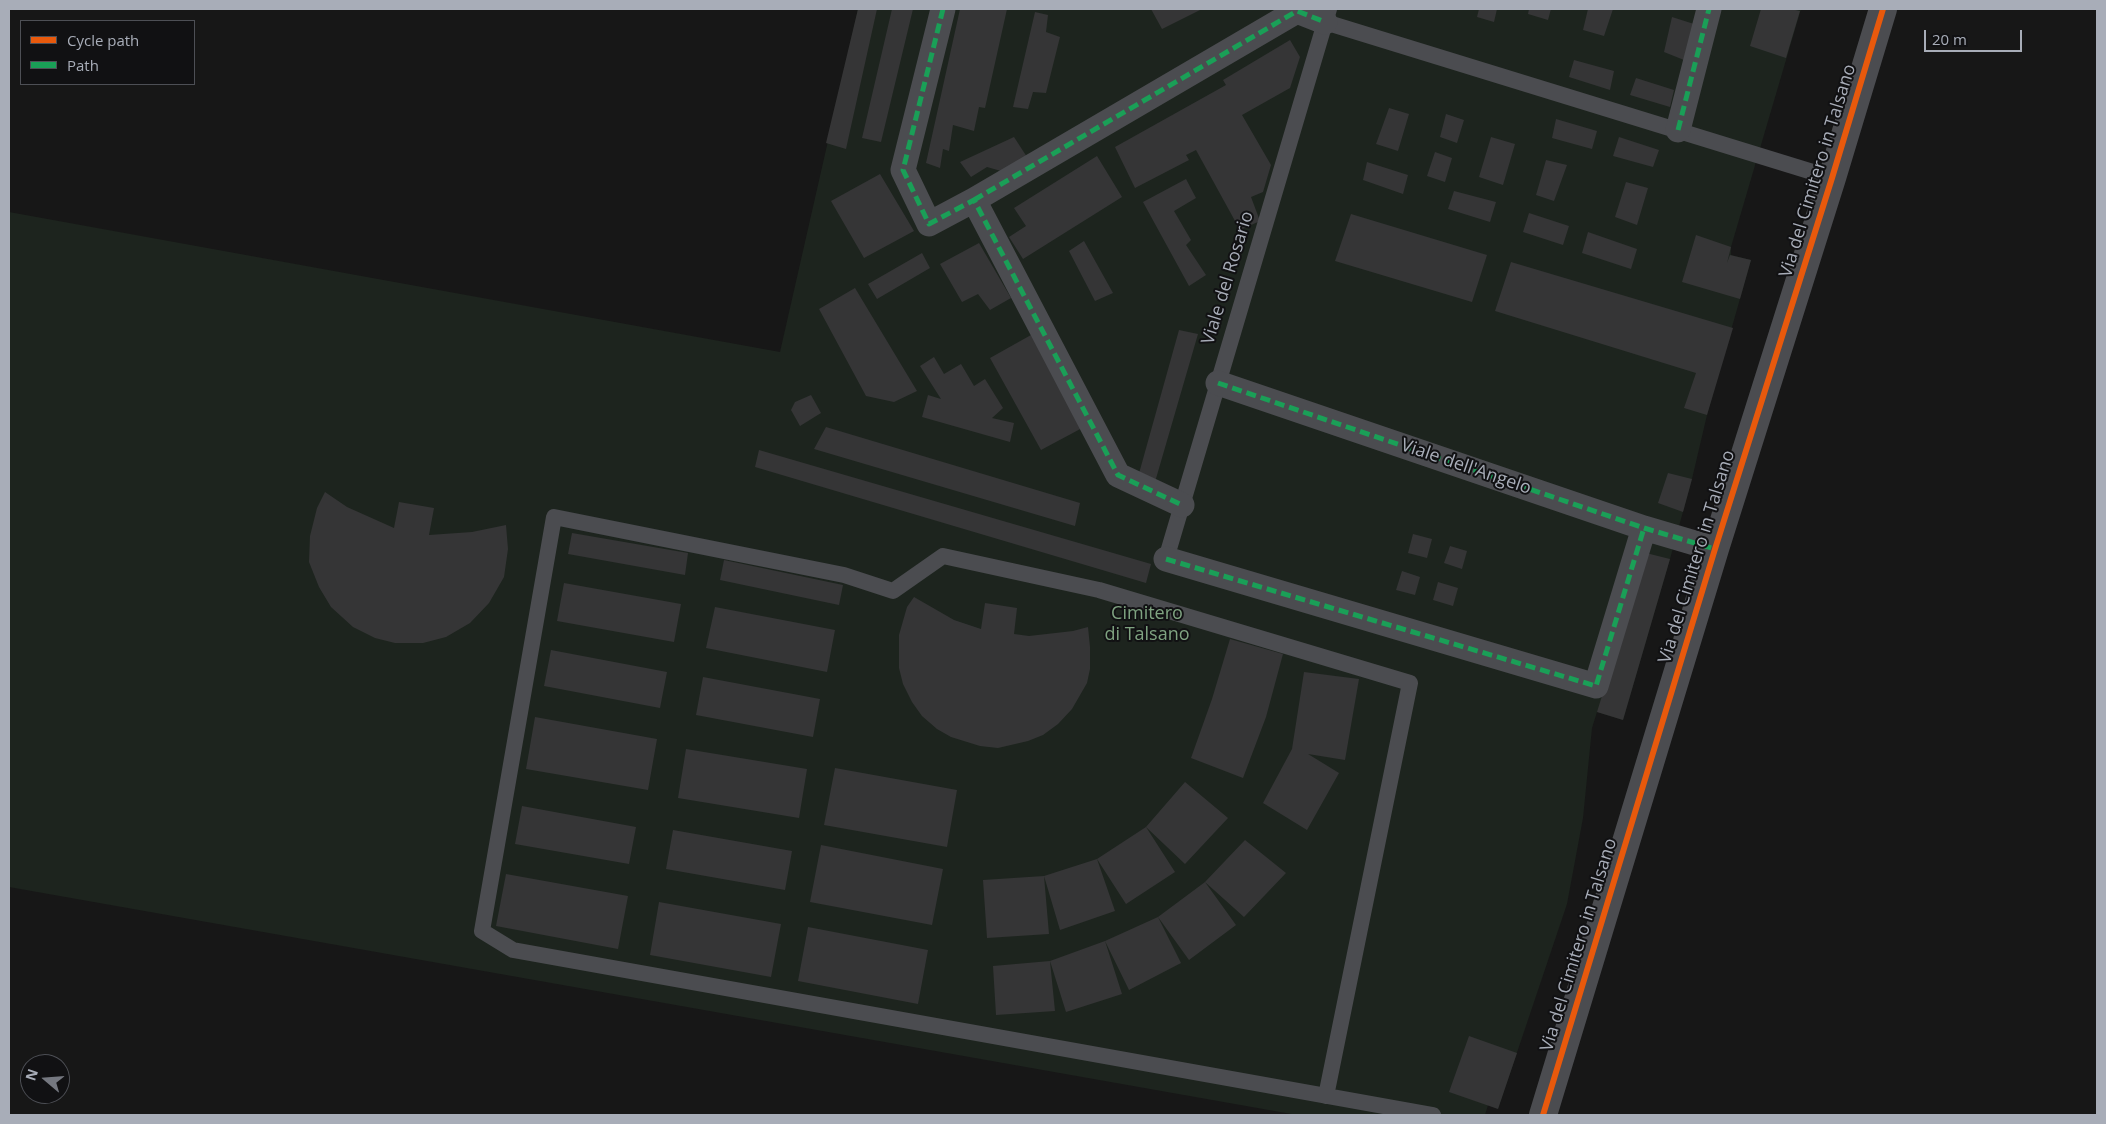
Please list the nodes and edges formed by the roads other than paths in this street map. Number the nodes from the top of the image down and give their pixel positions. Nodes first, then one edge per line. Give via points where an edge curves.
1 (943, 9) edge
2 (1709, 9) edge
3 (1883, 9) edge
4 (1327, 15) edge
5 (1678, 130) junction
6 (1832, 178) junction
7 (974, 200) junction
8 (1218, 383) junction
9 (1182, 505) junction
10 (1644, 528) junction
11 (1715, 549) junction
12 (1166, 559) joint
13 (1326, 1096) junction
14 (1433, 1115) edge
15 (1543, 1115) edge

1 - 7 street via 903,170 929,224
2 - 5 street
3 - 6 street, Via del Cimitero in Talsano
4 - 5 lane, Via del Cimitero in Talsano
4 - 7 street via 1297,10
4 - 8 lane, Viale del Rosario
5 - 6 lane, Via del Cimitero in Talsano
6 - 11 street, Via del Cimitero in Talsano
7 - 9 street via 1118,475
8 - 9 lane, Viale del Rosario
8 - 10 street, Viale dell'Angelo
9 - 12 lane, Viale del Rosario
10 - 11 street, Viale dell'Angelo
10 - 12 street via 1596,686
11 - 15 street, Via del Cimitero in Talsano
13 - 13 lane via 512,950 482,931 554,516 844,575 893,592 943,556 1099,590 1410,683
13 - 14 lane

